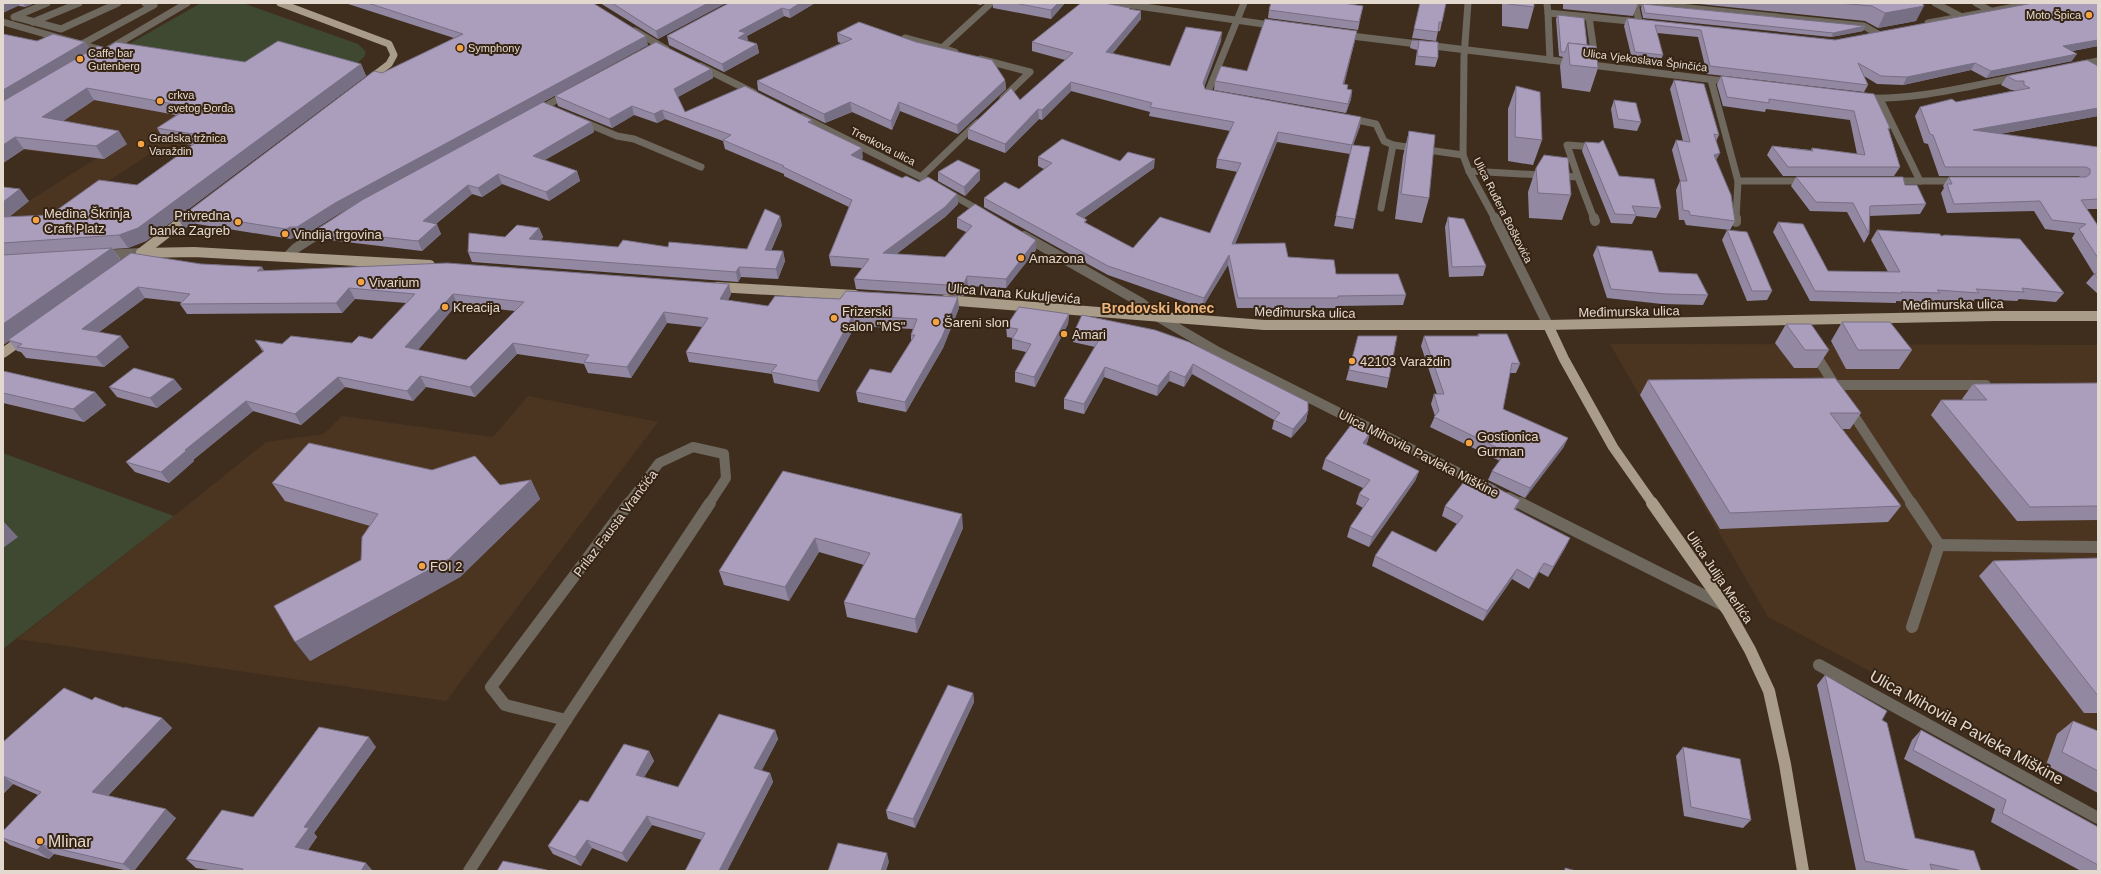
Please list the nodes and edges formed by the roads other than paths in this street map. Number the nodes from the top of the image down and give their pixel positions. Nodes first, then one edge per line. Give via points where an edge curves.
1 (47, 3) edge
2 (79, 3) edge
3 (118, 3) edge
4 (145, 3) edge
5 (187, 3) edge
6 (280, 3) edge
7 (991, 3) edge
8 (1117, 3) edge
9 (1244, 3) edge
10 (1468, 3) edge
11 (1547, 3) edge
12 (1635, 3) edge
13 (1640, 3) edge
14 (1935, 3) edge
15 (1976, 3) edge
16 (2036, 3) edge
17 (1991, 11) junction
18 (1548, 13) junction
19 (1960, 16) junction
20 (16, 17) junction
21 (1589, 17) junction
22 (1238, 21) junction
23 (3, 22) edge
24 (33, 22) junction
25 (1639, 22) junction
26 (1646, 23) edge
27 (1923, 24) edge
28 (1285, 27) edge
29 (631, 28) edge
30 (1886, 32) edge
31 (1332, 33) edge
32 (1878, 34) junction
33 (1863, 37) edge
34 (904, 38) edge
35 (82, 44) junction
36 (942, 48) junction
37 (1464, 50) junction
38 (105, 51) junction
39 (672, 52) edge
40 (92, 58) edge
41 (1550, 60) junction
42 (2098, 61) edge
43 (693, 62) edge
44 (2082, 64) junction
45 (1596, 65) junction
46 (2069, 66) edge
47 (2094, 71) edge
48 (2024, 75) edge
49 (1712, 80) junction
50 (366, 82) edge
51 (1742, 83) edge
52 (574, 90) edge
53 (1222, 97) edge
54 (1858, 97) edge
55 (764, 98) edge
56 (1880, 99) junction
57 (995, 105) edge
58 (532, 113) edge
59 (793, 113) edge
60 (984, 116) edge
61 (1340, 117) edge
62 (574, 118) edge
63 (1393, 145) junction
64 (1595, 147) edge
65 (1463, 155) junction
66 (701, 167) dead end
67 (1469, 171) junction
68 (921, 177) junction
69 (1578, 177) junction
70 (1738, 181) junction
71 (1818, 181) edge
72 (1881, 181) edge
73 (1920, 181) junction
74 (1968, 181) edge
75 (1381, 208) dead end
76 (196, 210) edge
77 (990, 217) edge
78 (1595, 221) dead end
79 (1736, 222) edge
80 (333, 224) edge
81 (1018, 233) edge
82 (141, 253) junction
83 (97, 256) edge
84 (287, 257) junction
85 (130, 261) edge
86 (438, 266) edge
87 (704, 286) edge
88 (862, 296) edge
89 (933, 299) edge
90 (2098, 316) edge
91 (1160, 318) junction
92 (1793, 320) junction
93 (1548, 325) junction
94 (1801, 333) edge
95 (29, 334) edge
96 (1810, 346) edge
97 (3, 353) edge
98 (1820, 385) edge
99 (1835, 385) junction
100 (1994, 385) edge
101 (1939, 546) junction
102 (2098, 547) edge
103 (1723, 605) junction
104 (1912, 627) dead end
105 (1819, 665) dead end
106 (566, 720) junction
107 (2098, 818) edge
108 (469, 871) edge
109 (1803, 871) edge

1 - 20 street
2 - 24 street
3 - 24 street via 61,30
4 - 35 street via 154,5
5 - 38 street
6 - 50 main road via 389,44 394,55 389,64
7 - 36 street
8 - 22 street
9 - 22 street
10 - 37 street, Ulica Ruđera Boškovića
11 - 18 street
12 - 25 street
13 - 32 street via 1864,26
14 - 19 street
15 - 17 street
16 - 17 street
17 - 19 street
18 - 21 street
18 - 41 street
19 - 27 street
20 - 23 street
20 - 24 street
21 - 25 street
21 - 45 street
22 - 28 street
22 - 53 street via 1207,94
23 - 35 street
25 - 26 street
29 - 39 street
30 - 32 street
31 - 37 street, Ulica Vjekoslava Špinčića
32 - 33 street
34 - 36 street
35 - 38 street
36 - 57 street via 1030,72
37 - 41 street, Ulica Vjekoslava Špinčića
37 - 65 street, Ulica Ruđera Boškovića
38 - 40 street
41 - 45 street, Ulica Vjekoslava Špinčića
42 - 44 street
43 - 55 street
44 - 46 street
44 - 47 street
45 - 49 street, Ulica Vjekoslava Špinčića
48 - 56 street via 1916,97
49 - 51 street, Ulica Vjekoslava Špinčića
49 - 70 street
52 - 58 street via 550,107
54 - 56 street
56 - 73 street
59 - 68 street, Trenkova ulica
60 - 68 street
61 - 63 street via 1376,124 1384,141
62 - 66 street via 616,136 634,139
63 - 65 street
63 - 75 street
64 - 69 street via 1567,145
65 - 67 street, Ulica Ruđera Boškovića
67 - 69 street
67 - 93 street, Ulica Ruđera Boškovića
68 - 77 street, Trenkova ulica
69 - 78 street
70 - 71 street
70 - 79 street
72 - 73 street
73 - 74 street
76 - 82 main road
80 - 84 street via 296,248
81 - 91 street via 1140,302
82 - 83 street
82 - 84 main road via 194,252
82 - 85 main road
84 - 86 main road
87 - 88 main road
89 - 91 main road, Ulica Ivana Kukuljevića
90 - 92 main road, Međimurska ulica
91 - 93 main road, Međimurska ulica via 1264,325
91 - 103 street, Ulica Mihovila Pavleka Miškine via 1218,352
92 - 93 main road, Međimurska ulica
92 - 94 street
93 - 103 main road, Ulica Julija Merlića via 1613,447
95 - 97 main road
96 - 99 street
98 - 99 street
99 - 100 street
99 - 101 street
101 - 102 street
101 - 104 street
103 - 109 main road, Ulica Julija Merlića via 1750,650 1768,691 1785,764
105 - 107 street, Ulica Mihovila Pavleka Miškine
106 - 106 street, Prilaz Fausta Vrančića via 726,478 724,454 693,446 659,463 491,687 505,705
106 - 108 street, Prilaz Fausta Vrančića

